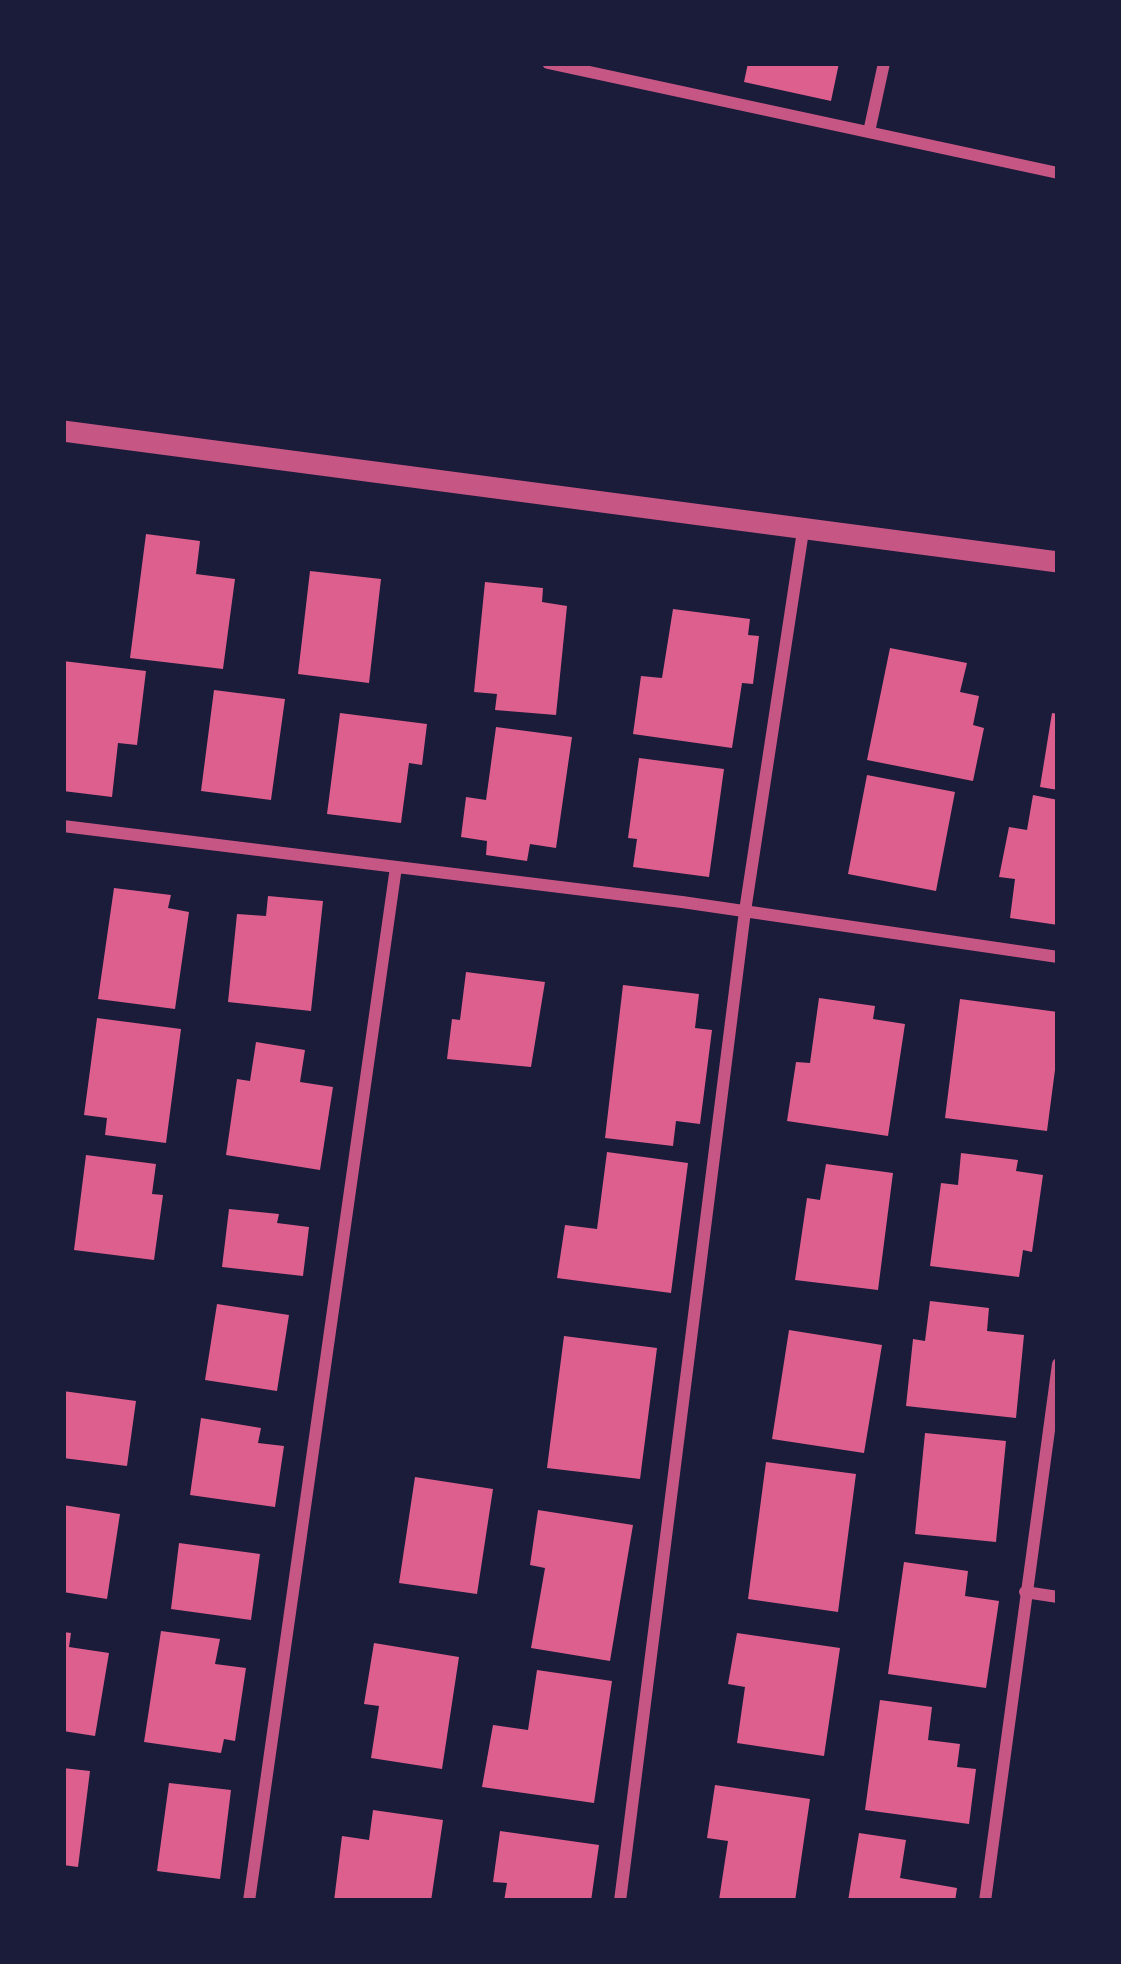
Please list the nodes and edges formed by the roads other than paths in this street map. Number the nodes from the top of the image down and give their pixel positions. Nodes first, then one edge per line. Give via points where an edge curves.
1 (548, 63) edge
2 (884, 63) edge
3 (869, 132) junction
4 (1058, 173) edge
5 (63, 431) edge
6 (802, 531) junction
7 (1058, 562) edge
8 (63, 826) edge
9 (396, 867) junction
10 (745, 911) junction
11 (1058, 956) edge
12 (1058, 1364) edge
13 (1025, 1592) junction
14 (1058, 1597) edge
15 (249, 1901) edge
16 (620, 1901) edge
17 (985, 1901) edge

1 - 3 street
2 - 3 street
3 - 4 street
5 - 6 street
6 - 7 street
6 - 10 street
8 - 9 street
9 - 10 street
9 - 15 street
10 - 11 street
10 - 16 street
12 - 13 street
13 - 14 street
13 - 17 street

